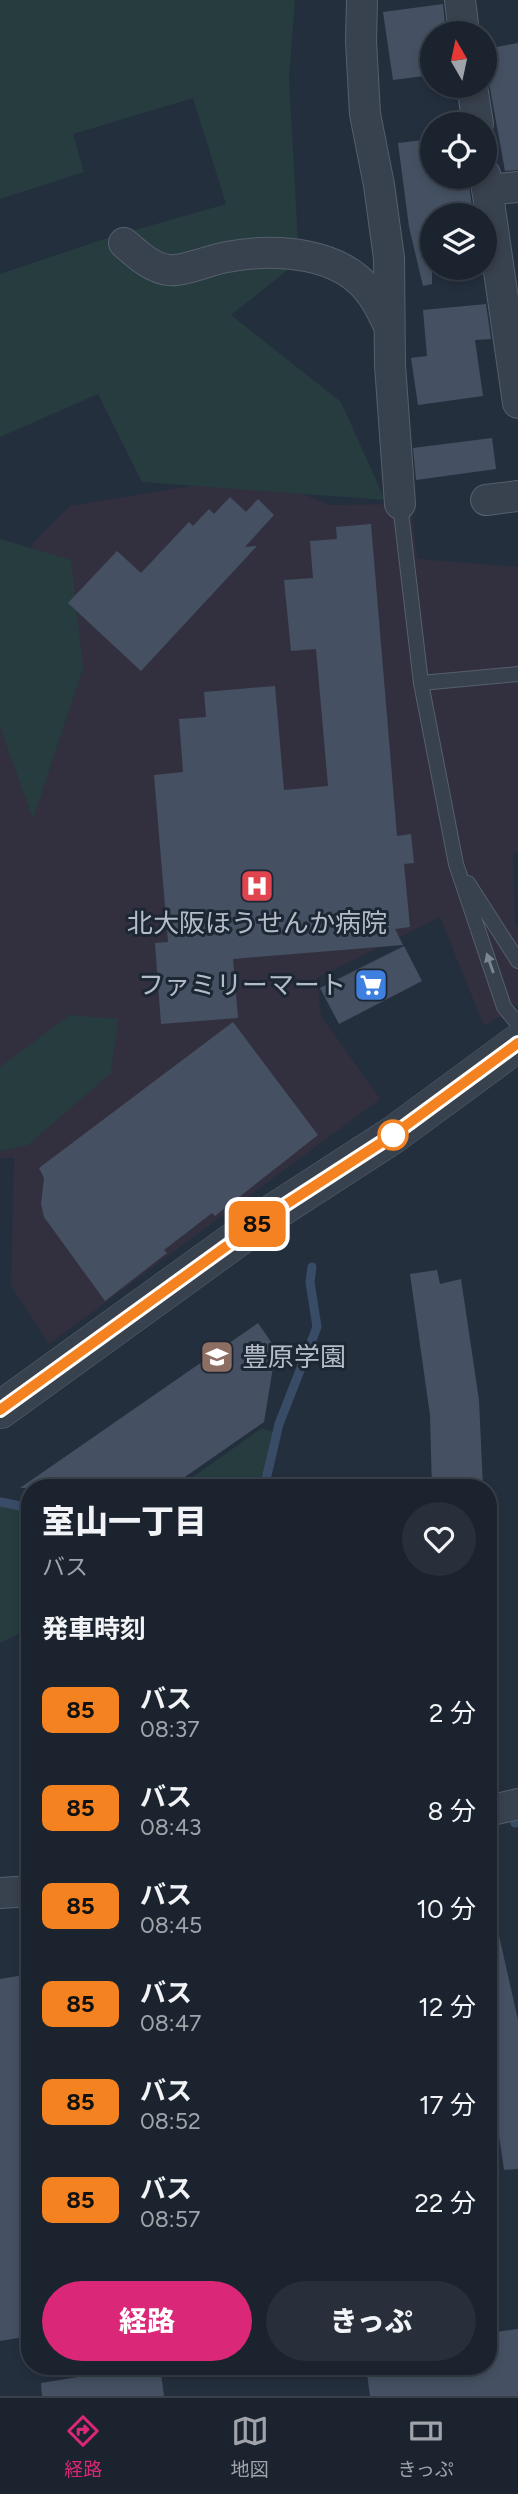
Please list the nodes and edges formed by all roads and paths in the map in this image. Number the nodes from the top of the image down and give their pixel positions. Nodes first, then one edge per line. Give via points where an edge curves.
1 (362, 0) edge
2 (460, 0) edge
3 (463, 21) edge
4 (497, 184) edge
5 (518, 187) edge
6 (487, 189) edge
7 (124, 243) dead end
8 (388, 325) junction
9 (518, 403) edge
10 (518, 496) edge
11 (486, 500) dead end
12 (400, 504) joint
13 (518, 674) edge
14 (421, 683) junction
15 (456, 864) junction
16 (518, 961) edge
17 (518, 1024) edge
18 (518, 1043) edge
19 (0, 1410) edge
20 (518, 1804) edge
21 (497, 1809) edge
22 (21, 1892) edge
23 (0, 1893) edge

1 - 8 street via 365,114 389,258
2 - 3 street
4 - 5 street
6 - 9 street
7 - 8 street via 147,262 171,271 264,252 332,263 372,294
8 - 12 street
10 - 11 street
12 - 14 lane
13 - 14 lane
14 - 15 lane
15 - 16 lane
17 -> 15 lane via 504,1007
18 - 19 street
20 - 21 street
22 - 23 street

